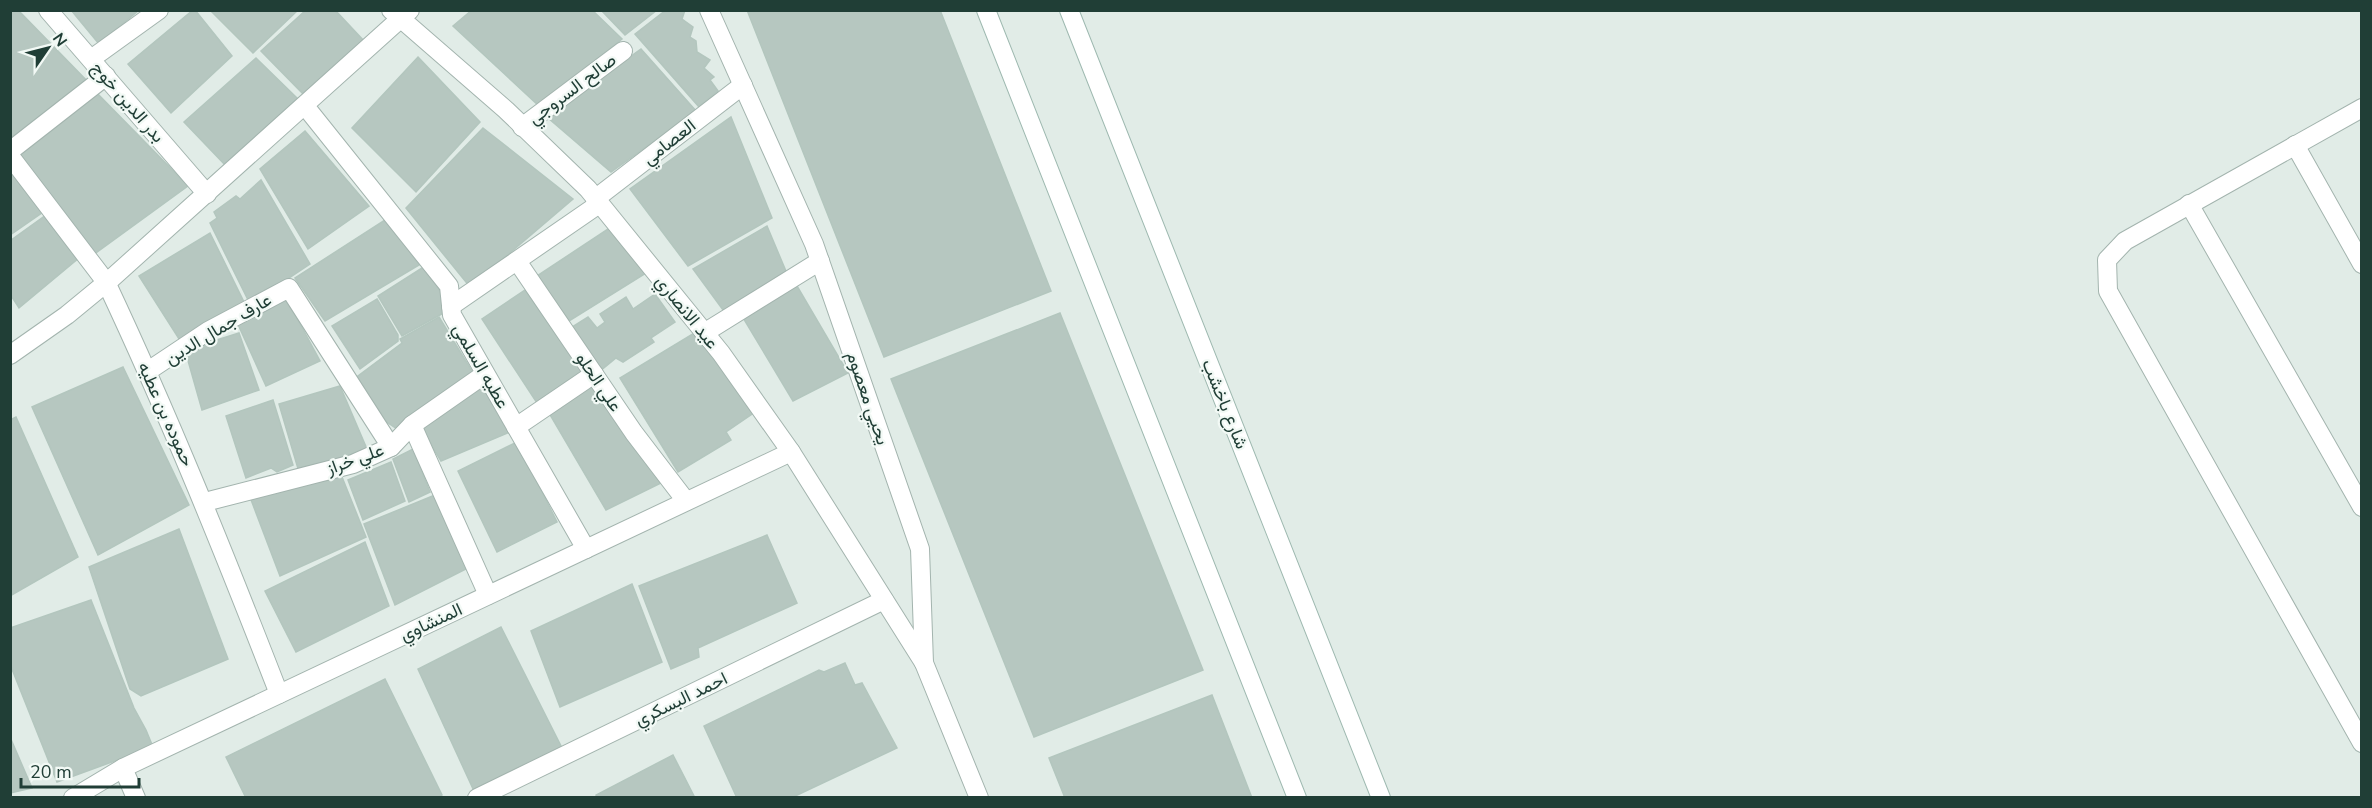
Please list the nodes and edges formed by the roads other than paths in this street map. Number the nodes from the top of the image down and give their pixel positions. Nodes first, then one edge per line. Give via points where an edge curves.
1 (48, 10) edge
2 (159, 10) edge
3 (709, 10) edge
4 (986, 10) edge
5 (1069, 10) edge
6 (400, 13) edge
7 (623, 51) dead end
8 (91, 59) junction
9 (106, 76) junction
10 (743, 85) junction
11 (305, 106) junction
12 (2361, 108) edge
13 (522, 127) junction
14 (2295, 145) junction
15 (10, 151) edge
16 (10, 156) edge
17 (207, 194) junction
18 (597, 202) junction
19 (2189, 204) junction
20 (517, 261) junction
21 (820, 261) junction
22 (2361, 264) edge
23 (106, 282) junction
24 (451, 306) junction
25 (704, 333) junction
26 (10, 355) edge
27 (148, 371) junction
28 (485, 374) junction
29 (594, 374) junction
30 (412, 425) junction
31 (516, 427) junction
32 (391, 447) junction
33 (791, 452) junction
34 (686, 501) junction
35 (205, 502) junction
36 (2361, 507) edge
37 (586, 549) junction
38 (488, 595) junction
39 (884, 600) junction
40 (924, 663) junction
41 (279, 694) junction
42 (2361, 744) edge
43 (123, 768) junction
44 (73, 798) edge
45 (136, 798) edge
46 (477, 798) edge
47 (979, 798) edge
48 (1297, 798) edge
49 (1381, 798) edge

1 - 8 street, بدر الدين خوج
2 - 8 street
3 - 10 street, يحيي معصوم
4 - 48 street
5 - 49 street, شارع باخشب
6 - 11 street via 369,50
6 - 13 street, عيد الانصاري
7 - 13 street, صالح السروجي
8 - 9 street, بدر الدين خوج
9 - 15 street
9 - 17 street, بدر الدين خوج
10 - 18 street, العصامي
10 - 21 street, يحيي معصوم
11 - 17 street
11 - 24 street, عطيه السلمي via 449,286
12 - 14 street
13 - 18 street, عيد الانصاري
14 - 19 street
14 - 22 street
16 - 23 street, حموده بن عطيه
17 - 23 street
18 - 20 street, العصامي
18 - 25 street, عيد الانصاري
19 - 36 street
19 - 42 street via 2125,241 2106,260 2108,291
20 - 24 street, العصامي
20 - 29 street, علي الحلو
21 - 25 street
21 - 40 street, يحيي معصوم via 920,549
23 - 26 street
23 - 27 street, حموده بن عطيه
24 - 28 street, عطيه السلمي via 452,315
25 - 33 street, عيد الانصاري
27 - 32 street, عارف جمال الدين via 208,331 289,288
27 - 35 street, حموده بن عطيه
28 - 30 street, علي خراز
28 - 31 street, عطيه السلمي
29 - 31 street
29 - 34 street, علي الحلو
30 - 32 street, علي خراز
30 - 38 street
31 - 37 street, عطيه السلمي
32 - 35 street, علي خراز via 353,464
33 - 34 street, المنشاوي
33 - 39 street, عيد الانصاري
34 - 37 street, المنشاوي
35 - 41 street, حموده بن عطيه
37 - 38 street, المنشاوي
38 - 41 street, المنشاوي
39 - 40 street, عيد الانصاري
39 - 46 street, احمد البسكري
40 - 47 street, يحيي معصوم
41 - 43 street, المنشاوي
43 - 44 street, المنشاوي
43 - 45 street

